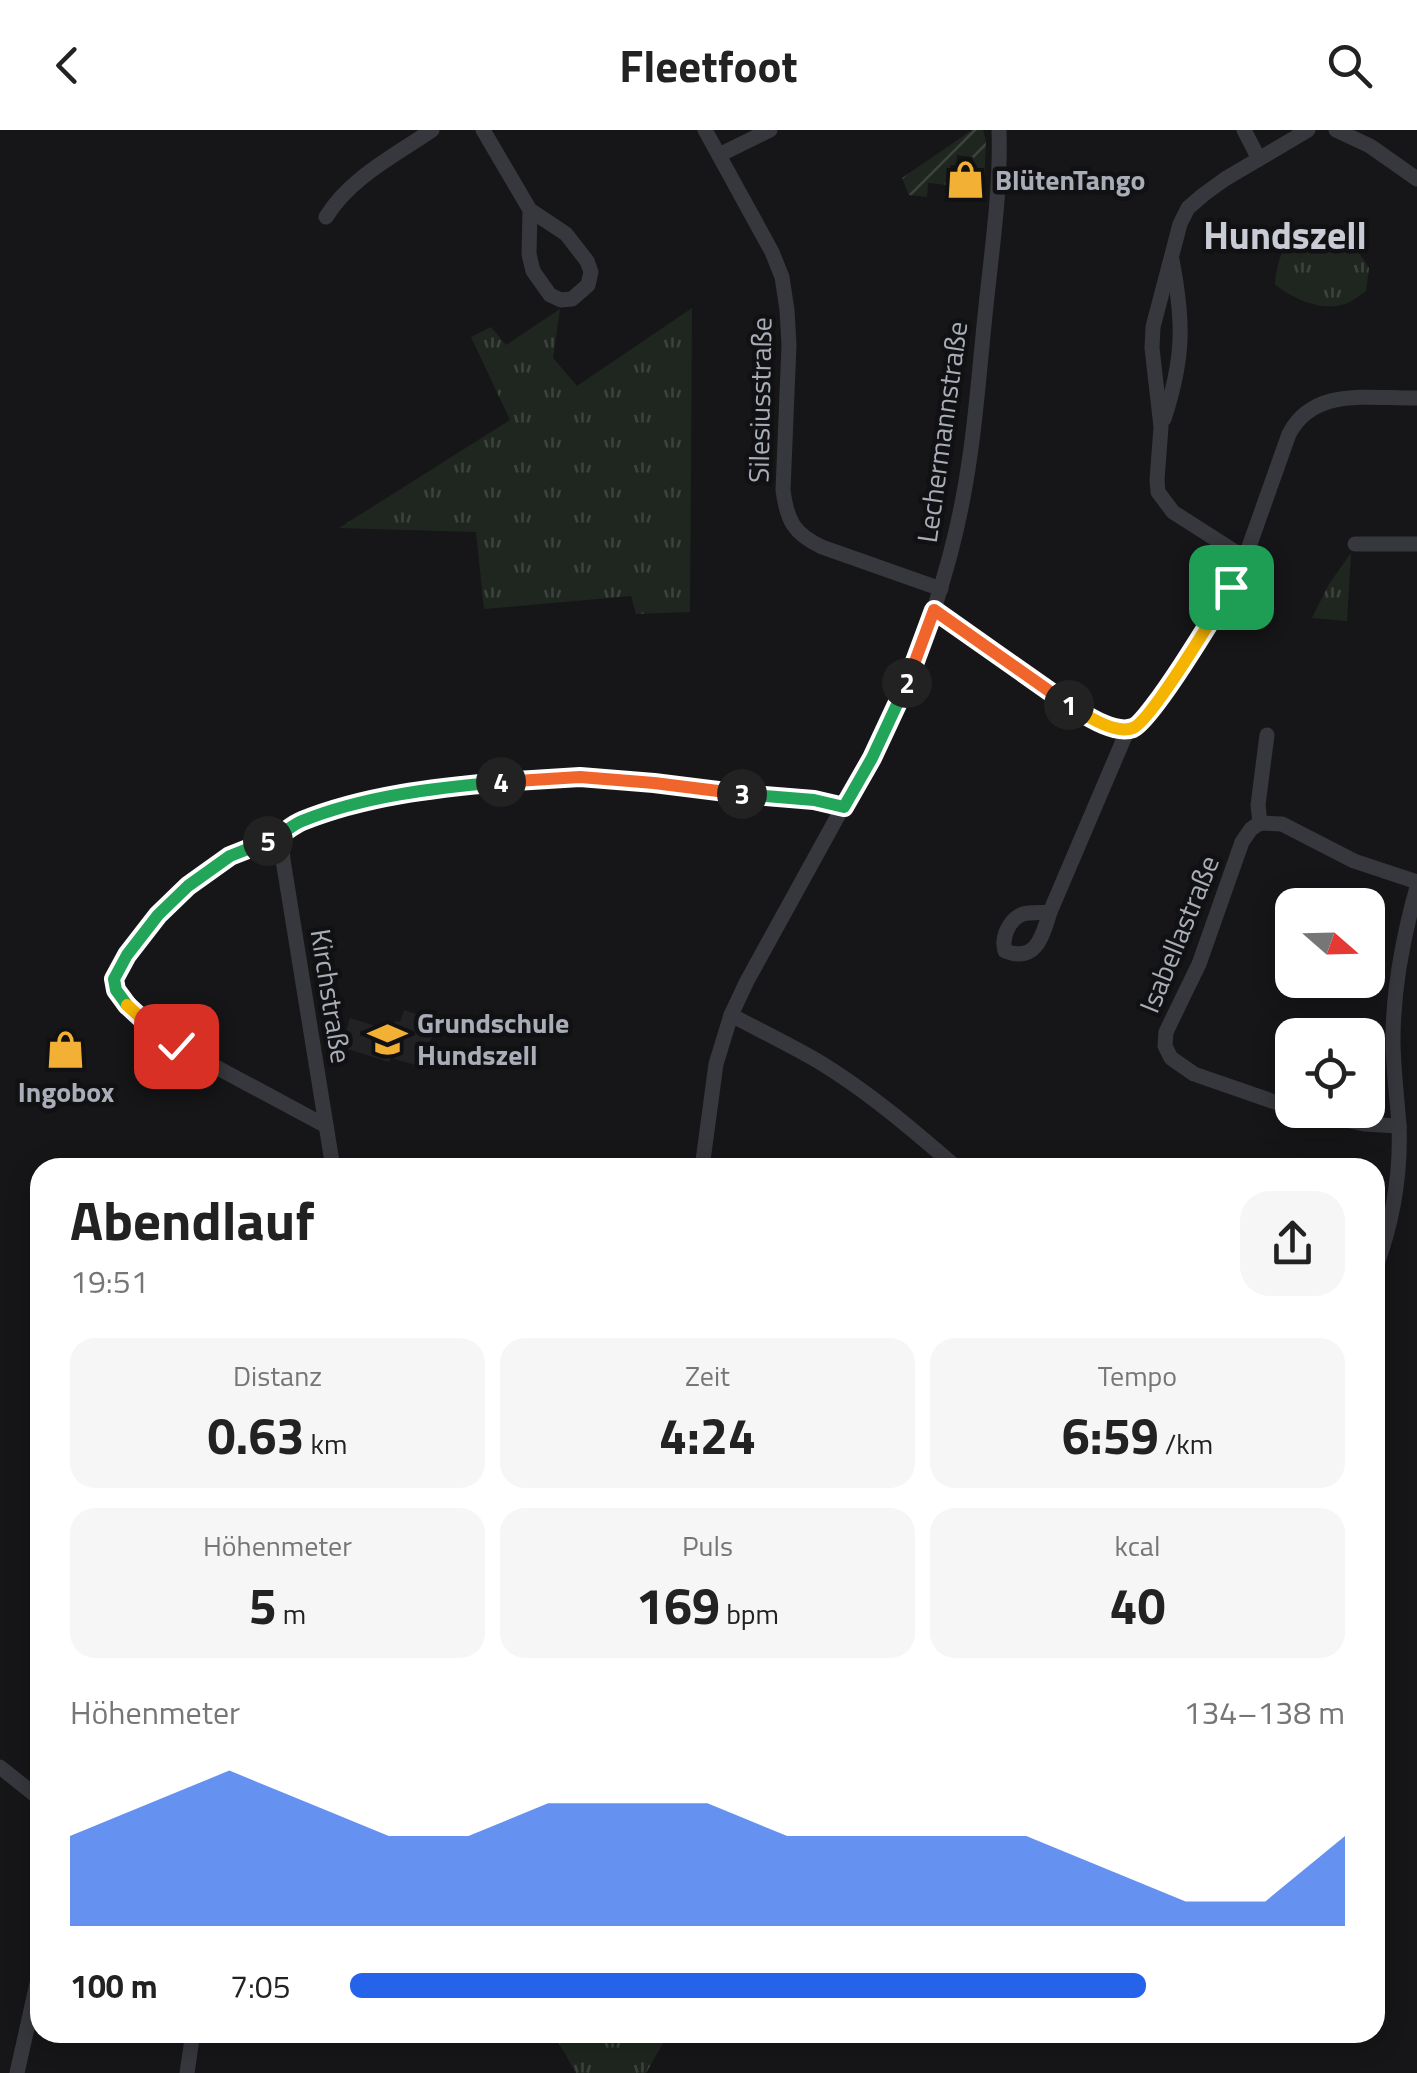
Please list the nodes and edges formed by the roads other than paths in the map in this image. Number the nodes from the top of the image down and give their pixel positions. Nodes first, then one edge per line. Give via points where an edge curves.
1 (432, 130) edge
2 (483, 130) edge
3 (706, 130) edge
4 (770, 130) edge
5 (999, 130) edge
6 (1244, 130) edge
7 (1308, 130) edge
8 (1336, 130) edge
9 (719, 155) junction
10 (1259, 158) junction
11 (1417, 178) edge
12 (530, 210) junction
13 (326, 217) dead end
14 (1172, 258) junction
15 (1417, 398) edge
16 (1161, 428) junction
17 (1354, 544) dead end
18 (1417, 544) edge
19 (1244, 558) junction
20 (941, 589) junction
21 (934, 610) junction
22 (1128, 729) junction
23 (1267, 734) dead end
24 (844, 807) junction
25 (1260, 823) junction
26 (286, 834) junction
27 (1417, 884) edge
28 (1050, 912) dead end
29 (1411, 929) edge
30 (731, 1015) junction
31 (1275, 1102) edge
32 (1385, 1125) edge
33 (326, 1126) junction
34 (1399, 1126) junction
35 (331, 1158) edge
36 (703, 1158) edge
37 (945, 1158) edge
38 (1397, 1188) junction
39 (1416, 1190) edge
40 (1385, 1241) edge
41 (0, 1767) edge
42 (30, 1791) edge
43 (30, 2015) edge
44 (191, 2043) edge
45 (17, 2073) edge
46 (187, 2073) edge

1 - 13 street via 349,187
2 - 12 street
3 - 9 street, Silesiusstraße
4 - 9 street
5 - 20 street, Lechermannstraße via 971,446
6 - 10 street
7 - 10 street
8 - 11 street
9 - 20 street, Silesiusstraße via 782,277 788,345 783,490 791,522 822,547
10 - 14 street via 1188,208
12 - 12 street via 533,271 550,295 572,299 588,285 587,261 566,234
14 - 16 street via 1153,328
14 - 16 street via 1181,344
15 - 19 street via 1341,399 1304,412 1288,434
16 - 19 street via 1156,480 1165,503
17 - 18 street
19 - 22 street via 1148,716
20 - 21 street, Lechermannstraße
21 - 22 street via 1079,711
21 - 24 street, Lechermannstraße via 894,714
22 - 28 street
23 - 25 street
24 - 26 street via 654,783 549,778 356,804 294,824
24 - 30 street, Lechermannstraße
25 - 27 street via 1292,828 1354,862
25 - 31 street, Isabellastraße via 1242,842 1166,1046 1194,1074
26 - 33 street, Kirchstraße via 283,860
26 - 33 street via 230,856 188,886 148,928 114,979 122,1000 166,1039
27 - 29 street
29 - 34 street via 1394,1001
30 - 36 street, Lechermannstraße via 716,1064
30 - 37 street via 834,1072
32 - 34 street, Isabellastraße
33 - 35 street, Kirchstraße
34 - 38 street
38 - 39 street
38 - 40 street
41 - 42 street
43 - 45 street
44 - 46 street

